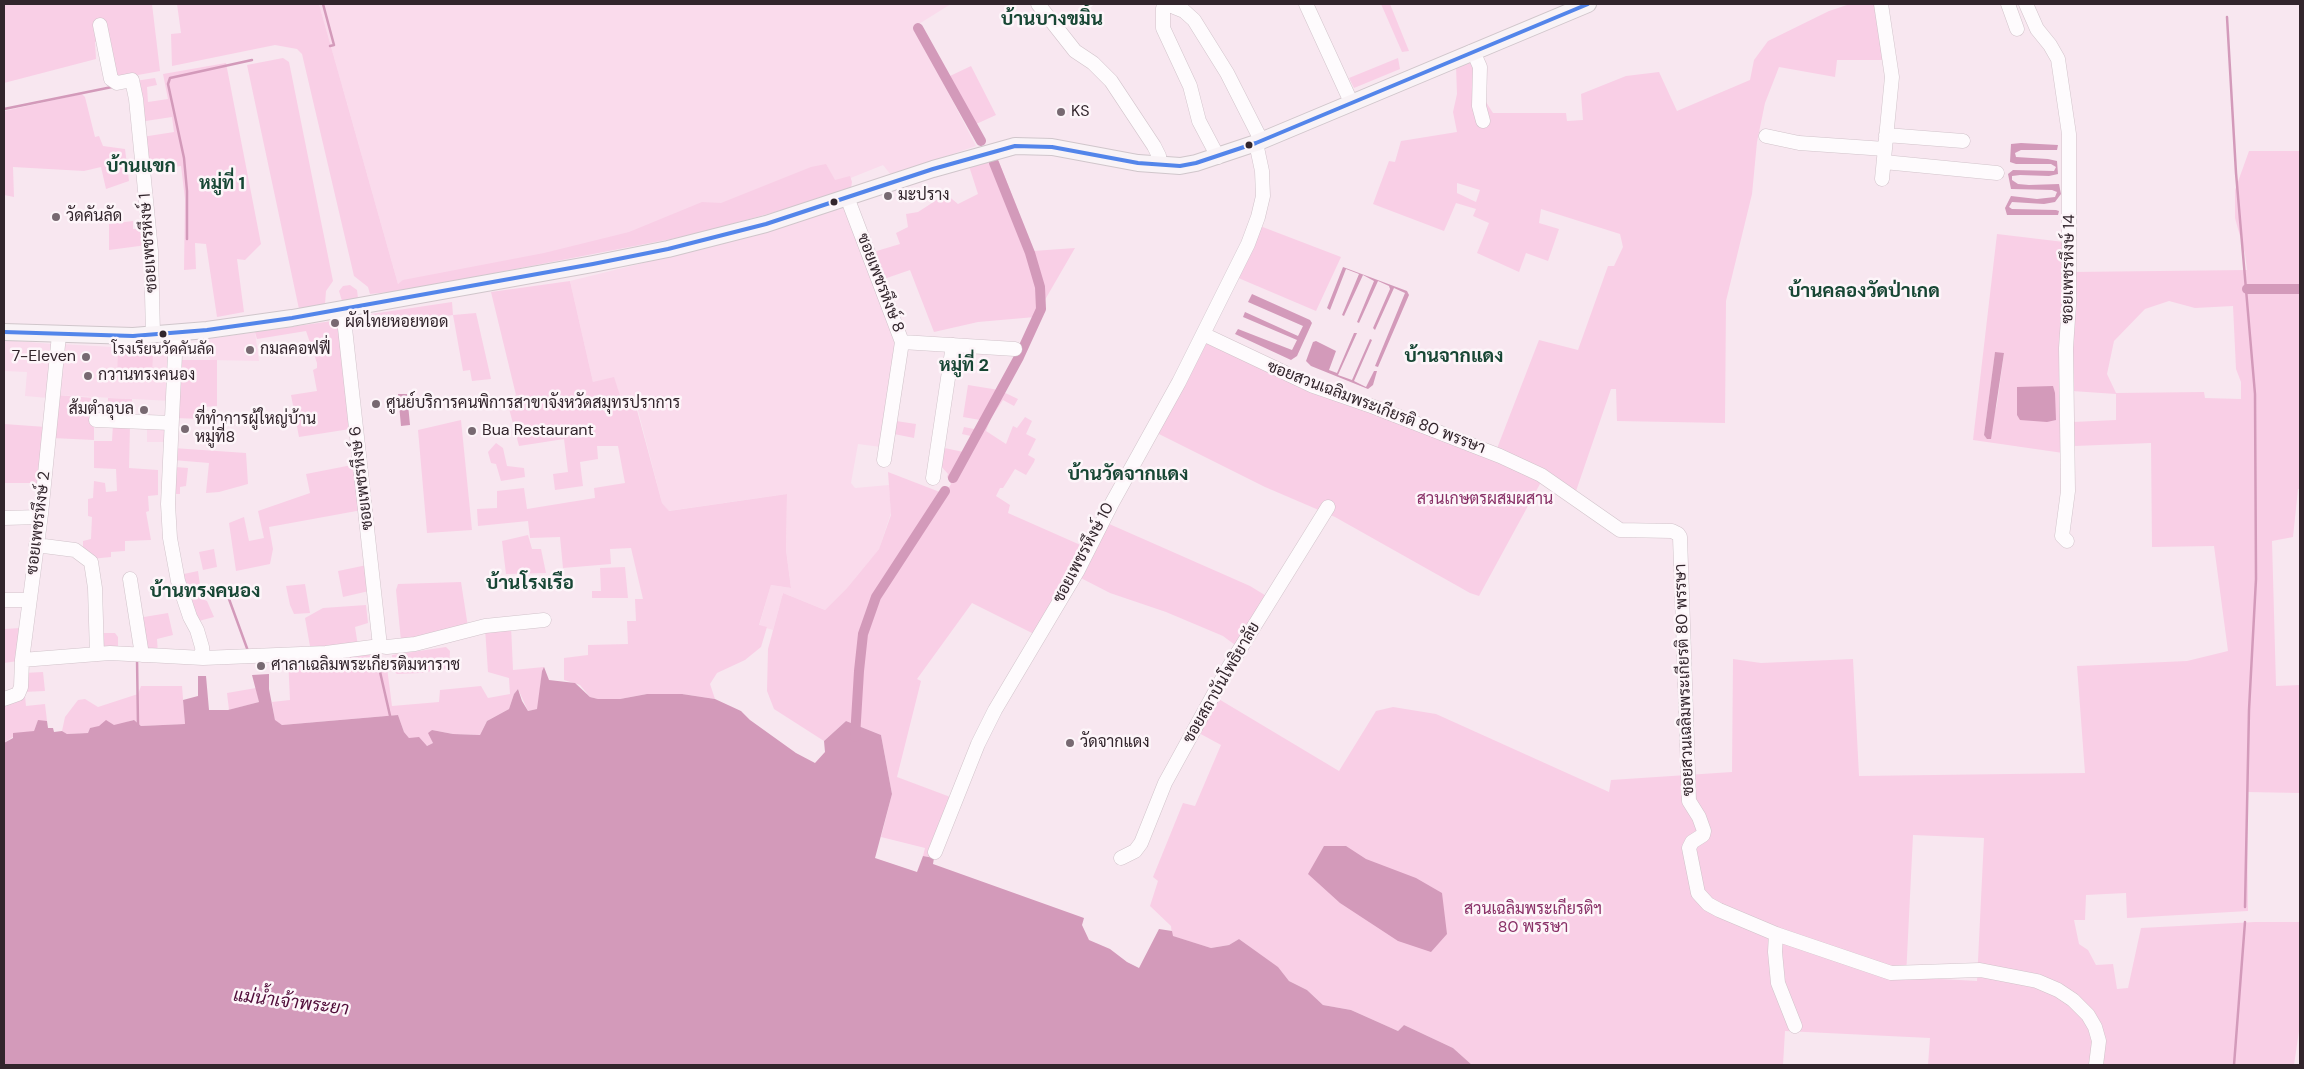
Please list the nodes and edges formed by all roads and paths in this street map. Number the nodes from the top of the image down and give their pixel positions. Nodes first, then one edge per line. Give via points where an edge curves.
1 (1038, 4) edge
2 (1306, 4) edge
3 (1588, 4) edge
4 (1881, 4) edge
5 (2008, 4) edge
6 (2026, 4) edge
7 (100, 25) dead end
8 (2017, 30) dead end
9 (1471, 52) junction
10 (1351, 102) junction
11 (1483, 121) dead end
12 (1766, 136) dead end
13 (1259, 141) junction
14 (1963, 141) dead end
15 (1885, 149) junction
16 (1218, 157) junction
17 (1160, 164) junction
18 (1997, 173) dead end
19 (1882, 179) dead end
20 (847, 197) junction
21 (343, 310) junction
22 (4, 332) edge
23 (176, 333) junction
24 (1203, 334) junction
25 (59, 335) junction
26 (153, 335) junction
27 (902, 342) junction
28 (952, 345) junction
29 (1015, 349) dead end
30 (96, 420) dead end
31 (171, 423) junction
32 (884, 460) dead end
33 (932, 478) dead end
34 (1328, 507) dead end
35 (40, 517) junction
36 (4, 518) edge
37 (2067, 541) dead end
38 (36, 545) junction
39 (130, 580) dead end
40 (4, 600) edge
41 (29, 600) junction
42 (544, 620) dead end
43 (380, 646) junction
44 (97, 654) junction
45 (142, 655) junction
46 (203, 658) junction
47 (22, 660) junction
48 (4, 699) edge
49 (935, 852) dead end
50 (1121, 858) dead end
51 (1776, 934) junction
52 (1795, 1026) dead end
53 (2096, 1065) edge

1 - 17 street via 1075,51 1111,81 1154,146
2 - 10 street
3 - 9 main road
4 - 15 street via 1892,77
5 - 8 street
6 - 37 street, ซอยเพชรหึงษ์ 14 via 2037,29 2058,59 2069,134 2068,485 2062,536
7 - 26 street, ซอยเพชรหึงษ์ 1 via 110,79 117,83 132,80 136,100 151,251
9 - 10 main road
9 - 11 street via 1480,68 1479,106
10 - 13 main road
12 - 15 street via 1799,143
13 - 16 main road
13 - 16 street, ซอยเพชรหึงษ์ 10 via 1227,73 1194,20 1179,8 1167,4 1163,8 1163,28 1190,86 1201,126
13 - 24 street, ซอยเพชรหึงษ์ 10 via 1264,196 1258,217
14 - 15 street
15 - 18 street
15 - 19 street
16 - 17 main road via 1180,166
17 - 20 main road via 1052,147 1015,146
20 - 21 main road via 766,224 668,249
20 - 27 street, ซอยเพชรหึงษ์ 8
21 - 23 main road
21 - 43 street, ซอยเพชรหึงษ์ 6
22 - 25 main road
23 - 26 main road
23 - 31 street
24 - 49 street, ซอยเพชรหึงษ์ 10 via 1077,572 995,710
24 - 51 street, ซอยสวนเฉลิมพระเกียรติ 80 พรรษา via 1313,386 1500,456 1541,475 1620,530 1672,531 1678,534 1689,801 1704,831 1689,848 1698,893 1719,910
25 - 26 main road
25 - 35 street, ซอยเพชรหึงษ์ 2
27 - 28 street
27 - 32 street, ซอยเพชรหึงษ์ 8
28 - 29 street
28 - 33 street
30 - 31 street
31 - 46 street via 168,504 171,550
34 - 50 street, ซอยสถาบันโพธิยาลัย via 1227,670 1165,783 1141,842 1135,851
35 - 36 street
35 - 38 street, ซอยเพชรหึงษ์ 2
38 - 41 street, ซอยเพชรหึงษ์ 2
38 - 44 street via 75,550 91,562 96,596
39 - 45 street
40 - 41 street
41 - 47 street, ซอยเพชรหึงษ์ 2
42 - 43 street via 485,626 415,644
43 - 46 street via 326,653
44 - 45 street
44 - 47 street
45 - 46 street
47 - 48 street, ซอยเพชรหึงษ์ 2 via 20,693
51 - 52 street via 1778,983
51 - 53 street, ซอยสวนเฉลิมพระเกียรติ 80 พรรษา via 1891,973 1980,970 2037,981 2066,995 2088,1015 2099,1042

